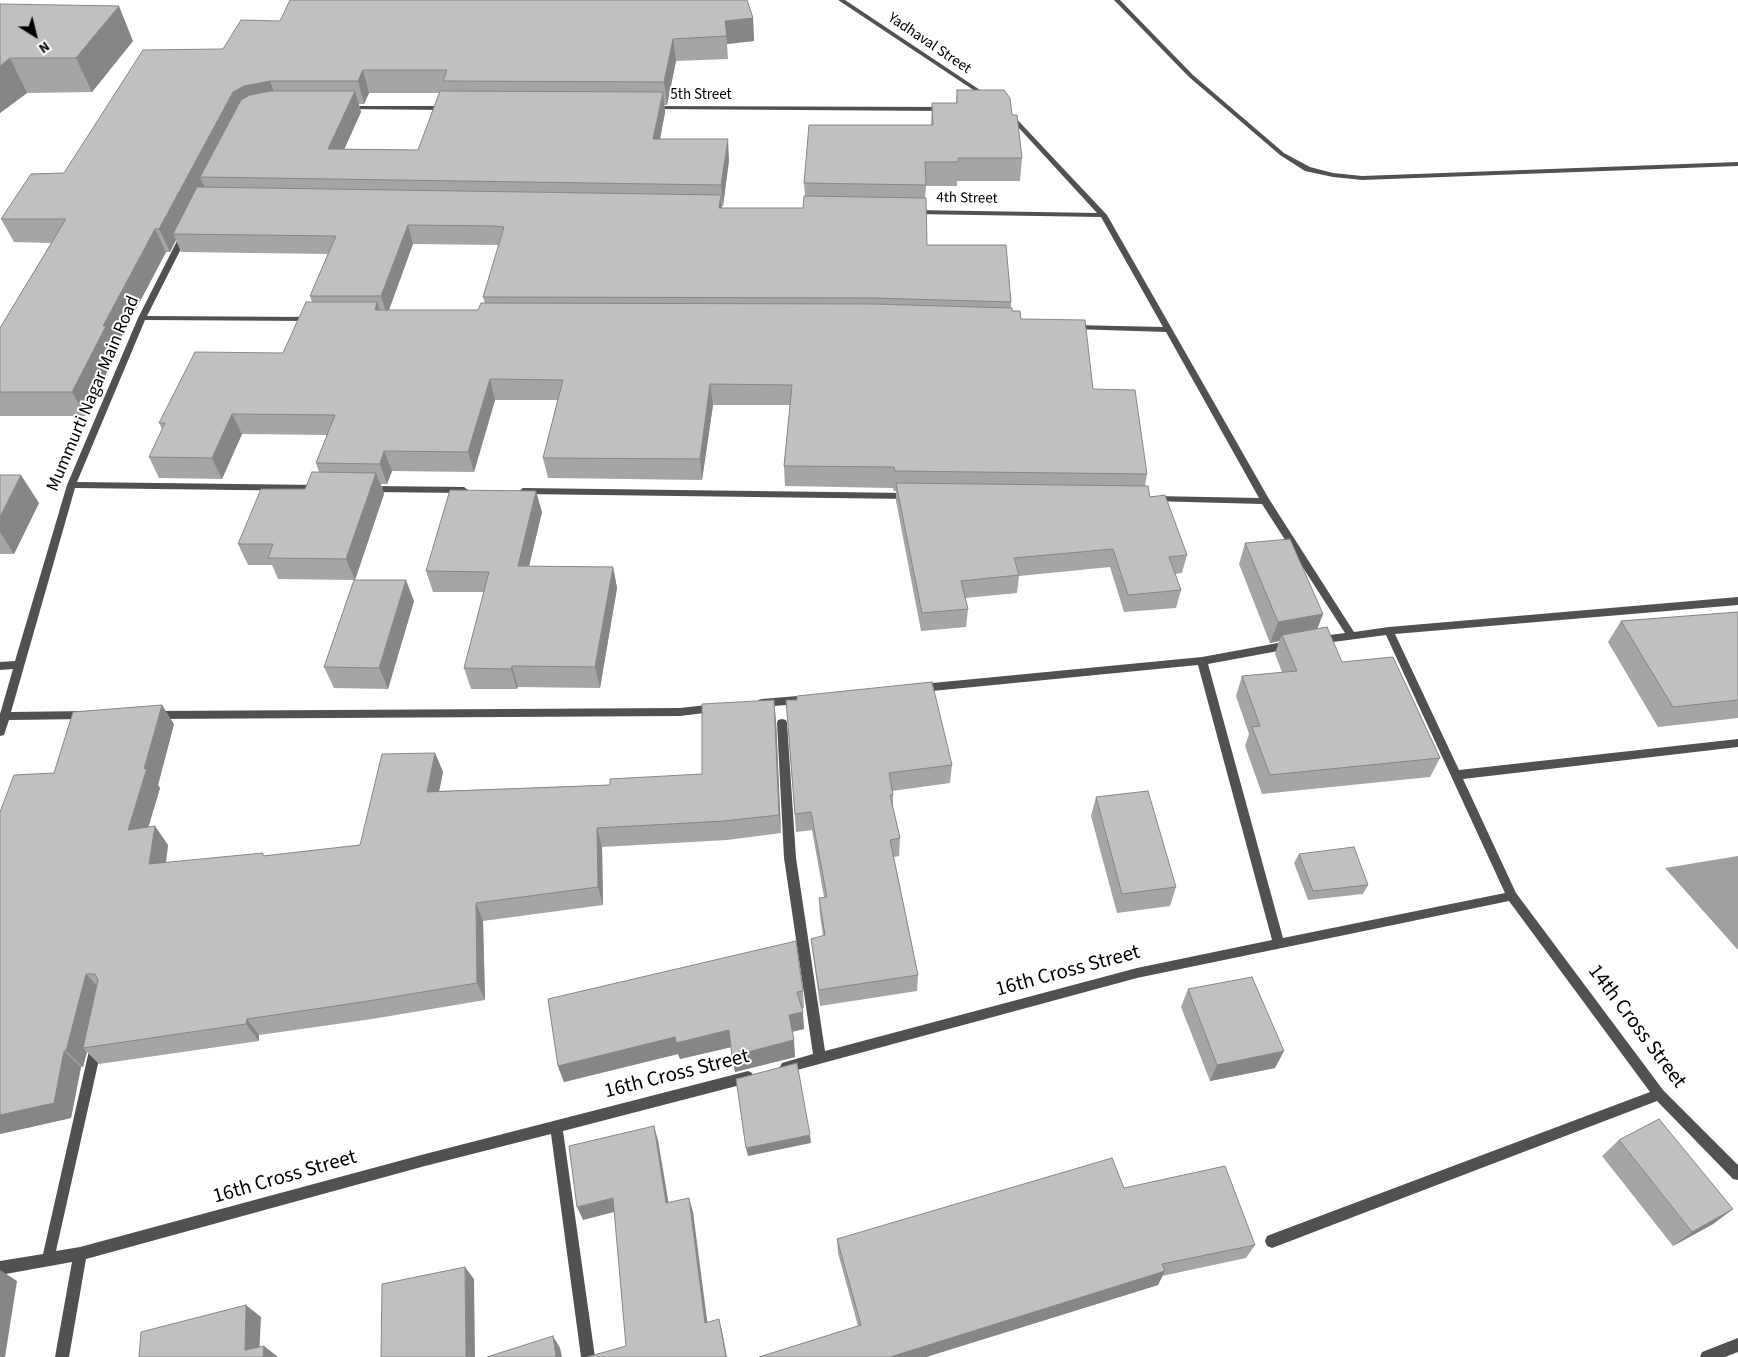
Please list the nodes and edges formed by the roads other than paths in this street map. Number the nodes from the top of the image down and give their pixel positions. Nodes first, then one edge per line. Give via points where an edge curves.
1 (841, 0) edge
2 (1117, 0) edge
3 (996, 103) edge
4 (338, 108) edge
5 (457, 108) edge
6 (646, 108) edge
7 (954, 108) edge
8 (1004, 109) edge
9 (1738, 164) edge
10 (905, 212) edge
11 (1103, 215) junction
12 (187, 229) edge
13 (142, 318) junction
14 (320, 319) edge
15 (1068, 326) edge
16 (1167, 330) junction
17 (71, 485) junction
18 (330, 489) edge
19 (359, 489) edge
20 (479, 491) edge
21 (509, 491) edge
22 (916, 496) edge
23 (1145, 499) edge
24 (1265, 501) junction
25 (1738, 601) edge
26 (1389, 631) junction
27 (1351, 635) junction
28 (1202, 661) junction
29 (20, 665) junction
30 (0, 666) edge
31 (908, 689) edge
32 (810, 698) edge
33 (754, 704) edge
34 (726, 707) edge
35 (94, 715) edge
36 (144, 715) edge
37 (5, 716) junction
38 (782, 723) dead end
39 (0, 732) edge
40 (1738, 744) edge
41 (1456, 775) junction
42 (1512, 896) junction
43 (1279, 944) junction
44 (98, 1036) edge
45 (820, 1058) junction
46 (1659, 1094) junction
47 (556, 1127) junction
48 (1738, 1174) edge
49 (1272, 1241) dead end
50 (80, 1254) junction
51 (48, 1259) junction
52 (0, 1268) edge
53 (1738, 1345) edge
54 (62, 1357) edge
55 (588, 1357) edge
56 (1707, 1357) edge

1 - 3 street, Yadhaval Street
2 - 9 street via 1190,76 1282,154 1308,169 1362,178
4 - 5 street
6 - 7 street, 5th Street
8 - 11 street
10 - 11 street, 4th Street
11 - 16 street
12 - 13 street, Mummurti Nagar Main Road
13 - 14 street
13 - 17 street, Mummurti Nagar Main Road
15 - 16 street
16 - 24 street
17 - 18 street
17 - 29 street, Mummurti Nagar Main Road
19 - 20 street
21 - 22 street
23 - 24 street
24 - 27 street
25 - 26 street
26 - 27 street
26 - 41 street, 14th Cross Street
27 - 28 street
28 - 31 street
28 - 43 street
29 - 30 street
29 - 37 street, Mummurti Nagar Main Road
32 - 33 street
34 - 36 street via 680,712
35 - 37 street
37 - 39 street, Mummurti Nagar Main Road
38 - 45 street via 790,858
40 - 41 street
41 - 42 street, 14th Cross Street
42 - 43 street, 16th Cross Street
42 - 46 street, 14th Cross Street
43 - 45 street, 16th Cross Street via 1138,973
44 - 51 street
45 - 47 street, 16th Cross Street
46 - 48 street, 14th Cross Street
46 - 49 street
47 - 50 street, 16th Cross Street
47 - 55 street
50 - 51 street, 16th Cross Street
50 - 54 street
51 - 52 street, 16th Cross Street
53 - 56 street

